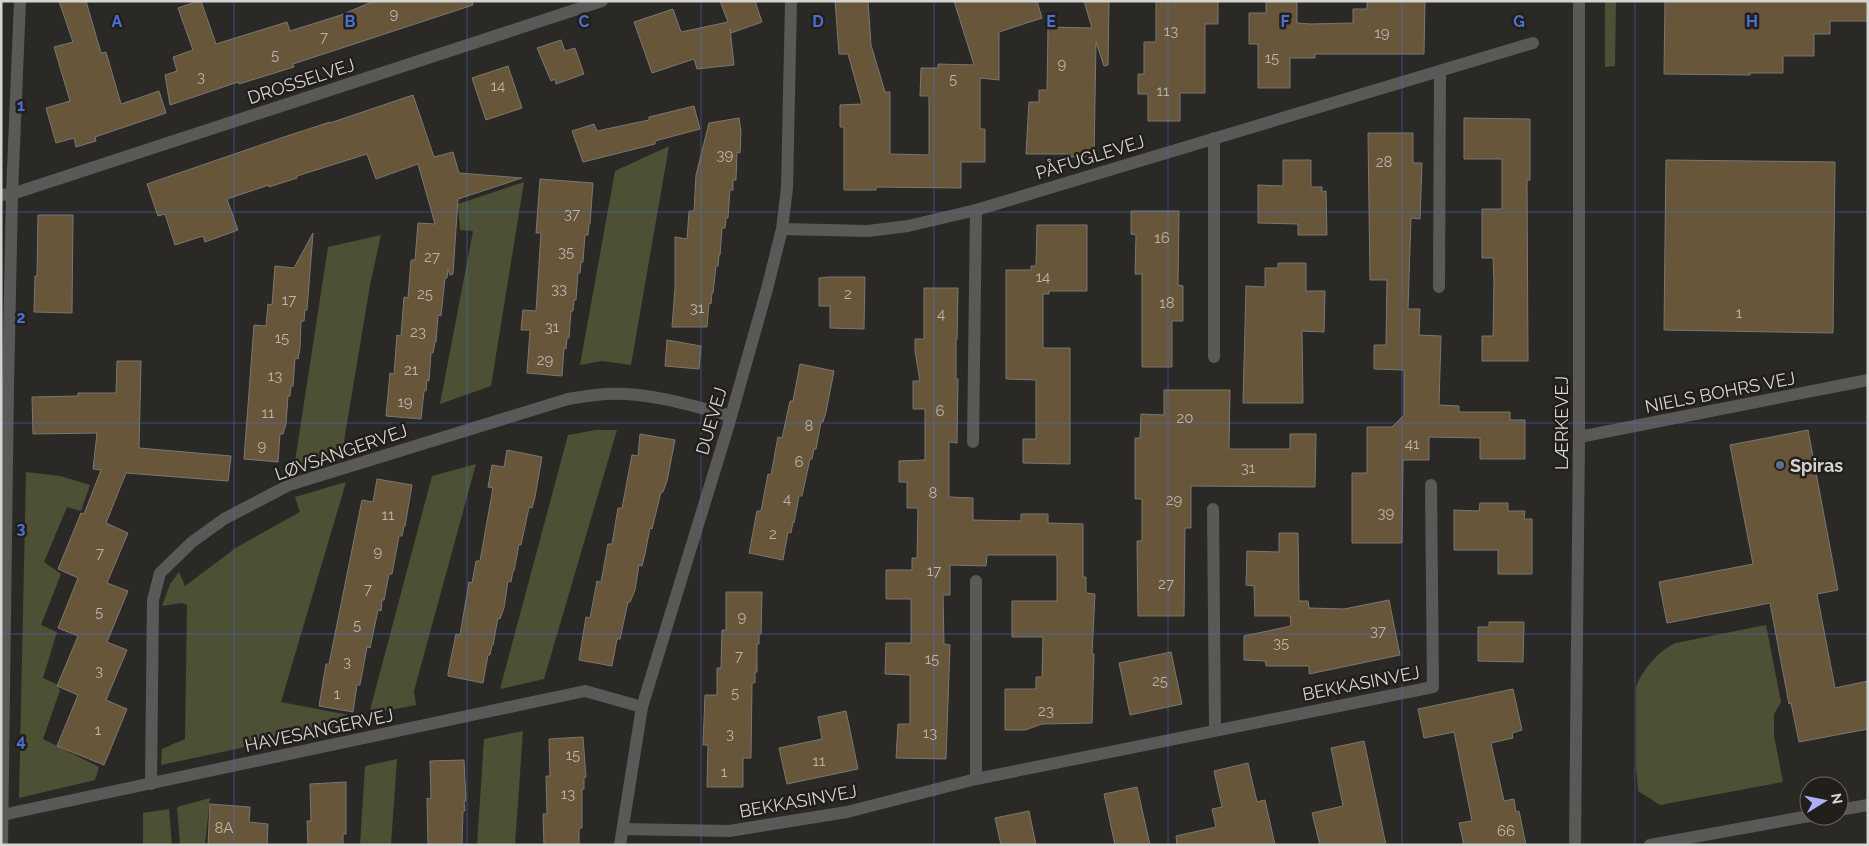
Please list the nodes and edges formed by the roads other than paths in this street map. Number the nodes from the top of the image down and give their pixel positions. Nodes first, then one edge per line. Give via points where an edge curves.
1 (20, 1) edge
2 (602, 1) edge
3 (791, 1) edge
4 (1578, 1) edge
5 (1533, 43) dead end
6 (1440, 70) junction
7 (1214, 138) junction
8 (7, 194) edge
9 (976, 210) junction
10 (782, 229) junction
11 (1439, 287) dead end
12 (1214, 357) dead end
13 (1868, 380) edge
14 (731, 416) junction
15 (1579, 437) junction
16 (973, 442) dead end
17 (1431, 485) dead end
18 (1213, 509) dead end
19 (3, 529) edge
20 (976, 581) dead end
21 (642, 706) junction
22 (1215, 730) junction
23 (2, 776) edge
24 (976, 779) junction
25 (151, 784) junction
26 (1868, 805) edge
27 (1849, 808) edge
28 (2, 815) junction
29 (1799, 818) edge
30 (623, 829) junction
31 (2, 845) edge
32 (620, 845) edge
33 (1575, 845) edge
34 (1650, 845) edge

1 - 8 street
2 - 8 street, DROSSELVEJ
3 - 10 street, DUEVEJ via 787,188
4 - 15 street, LÆRKEVEJ
5 - 6 street, PÅFUGLEVEJ
6 - 7 street, PÅFUGLEVEJ
6 - 11 street
7 - 9 street, PÅFUGLEVEJ
7 - 12 street
8 - 19 street
9 - 10 street, PÅFUGLEVEJ via 908,226 868,231
9 - 16 street
10 - 14 street, DUEVEJ
13 - 15 street, NIELS BOHRS VEJ
14 - 21 street, DUEVEJ
14 - 25 street, LØVSANGERVEJ via 670,400 632,395 568,398 288,485 224,519 192,542 160,573 153,600
15 - 33 street, LÆRKEVEJ
17 - 22 street, BEKKASINVEJ via 1432,687
18 - 22 street
19 - 23 street
20 - 24 street
21 - 25 street, HAVESANGERVEJ via 585,691
21 - 30 street, DUEVEJ
22 - 24 street, BEKKASINVEJ
23 - 28 street
24 - 30 street, BEKKASINVEJ via 847,812 729,831
25 - 28 street, HAVESANGERVEJ
26 - 27 street
28 - 31 street
29 - 34 street
30 - 32 street, DUEVEJ

